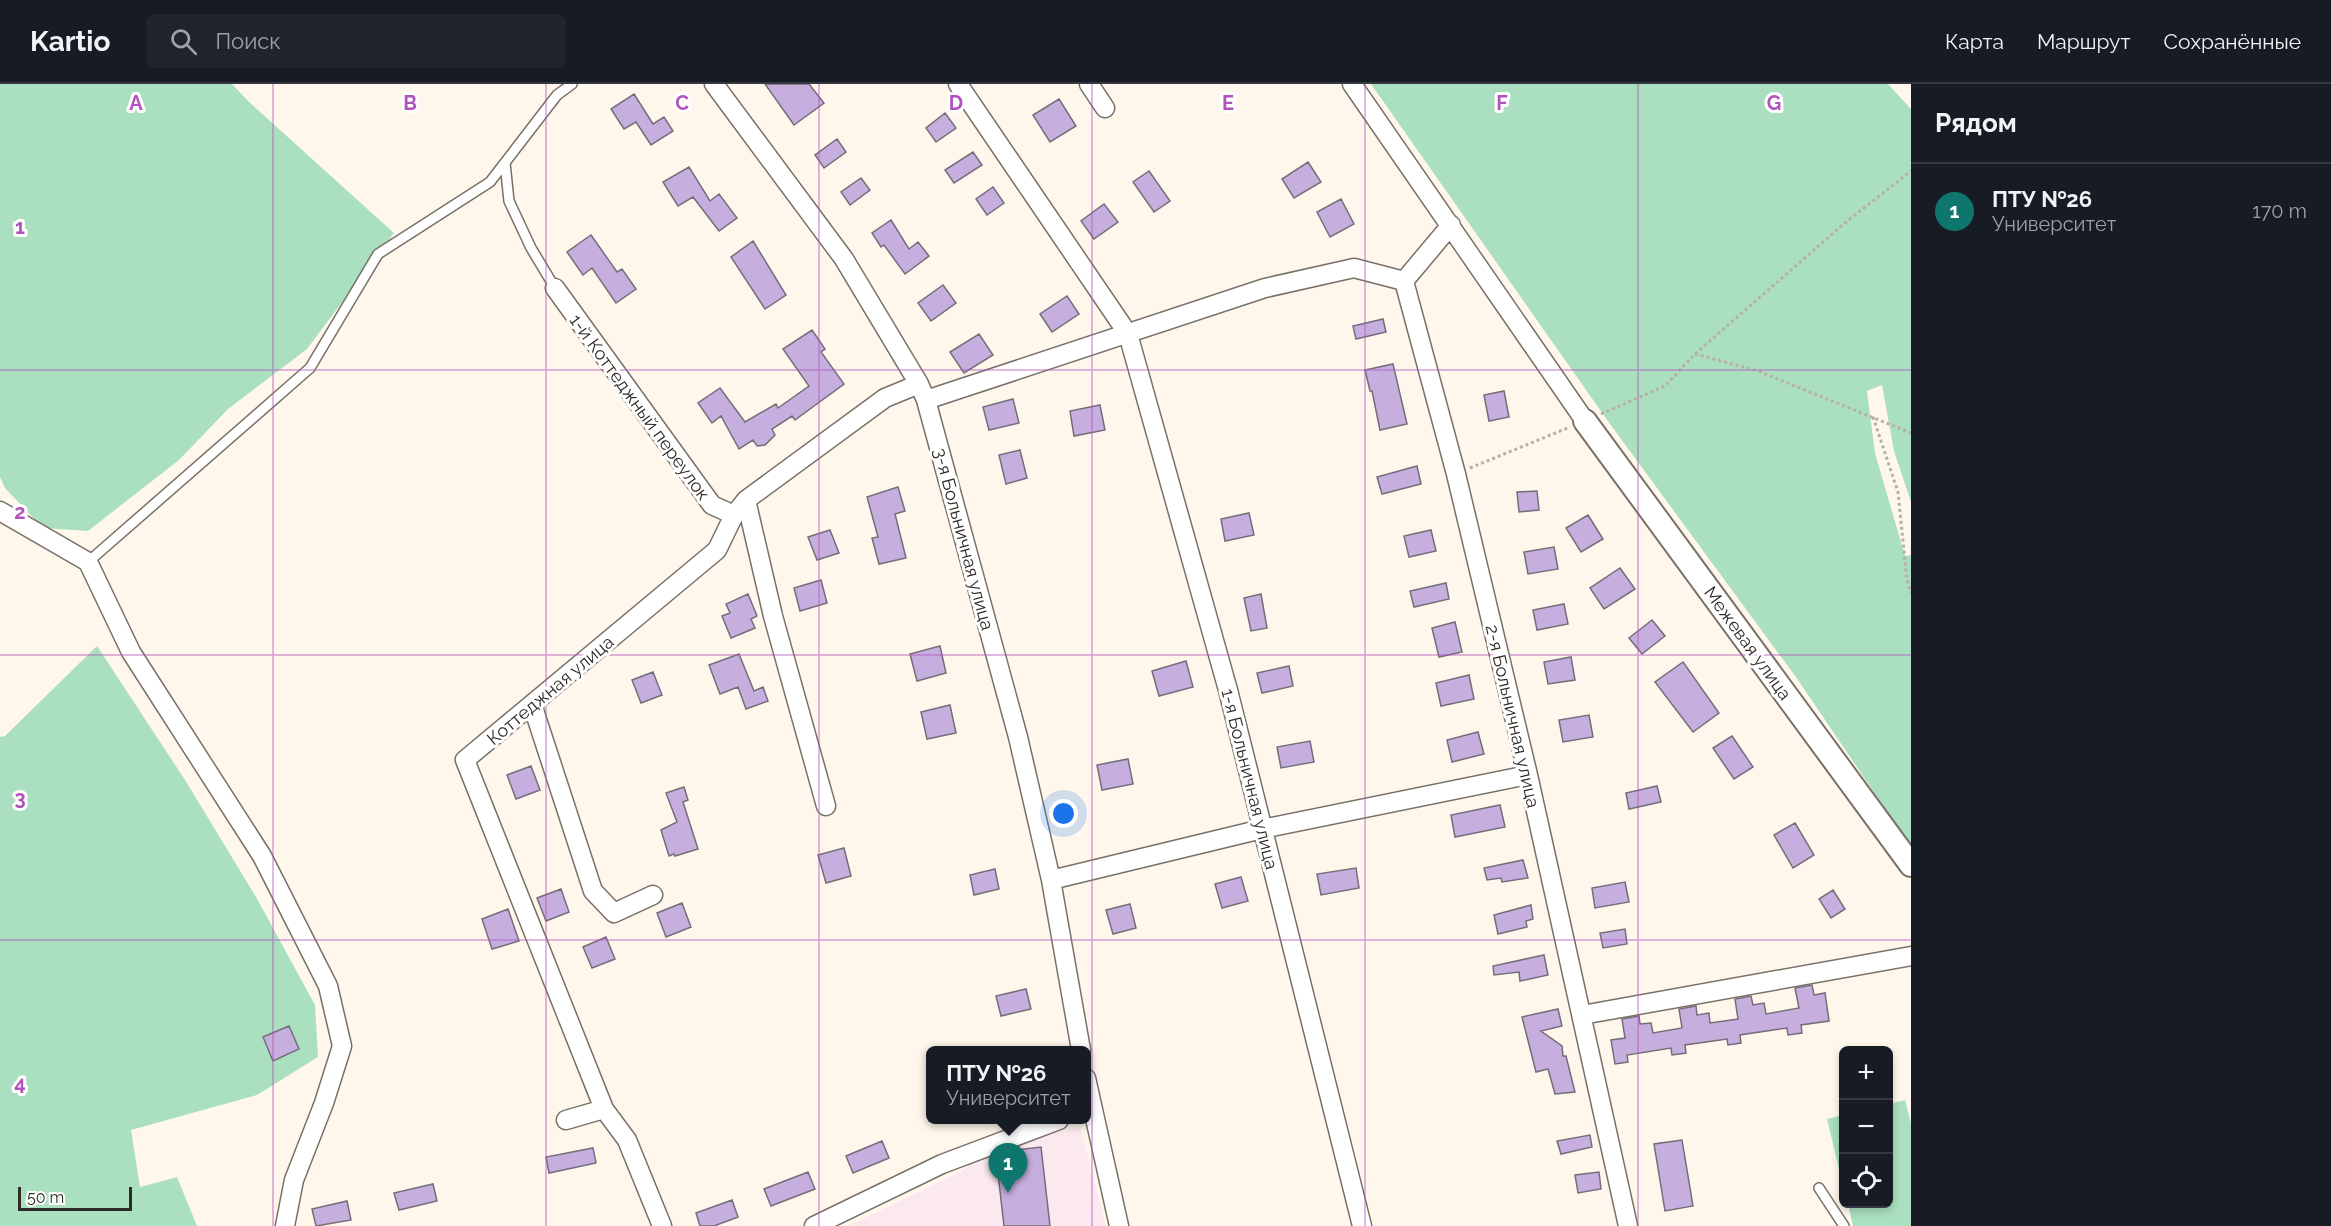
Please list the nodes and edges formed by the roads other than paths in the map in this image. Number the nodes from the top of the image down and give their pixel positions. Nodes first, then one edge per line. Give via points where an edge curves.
1 (572, 84) edge
2 (714, 84) edge
3 (957, 84) edge
4 (1089, 84) edge
5 (1352, 84) edge
6 (1105, 108) dead end
7 (505, 163) junction
8 (1451, 225) junction
9 (1404, 281) junction
10 (555, 288) joint
11 (1128, 334) junction
12 (922, 392) junction
13 (1585, 421) joint
14 (746, 500) junction
15 (0, 512) edge
16 (734, 515) junction
17 (88, 562) junction
18 (532, 704) junction
19 (1528, 775) junction
20 (826, 806) dead end
21 (1262, 828) junction
22 (1911, 865) edge
23 (1051, 880) junction
24 (653, 894) dead end
25 (1911, 956) edge
26 (1582, 1015) junction
27 (1080, 1046) edge
28 (604, 1109) junction
29 (1091, 1116) edge
30 (566, 1120) dead end
31 (1046, 1124) edge
32 (1819, 1188) dead end
33 (285, 1226) edge
34 (662, 1226) edge
35 (814, 1226) edge
36 (1119, 1226) edge
37 (1362, 1226) edge
38 (1628, 1226) edge
39 (1844, 1226) edge

1 - 7 lane via 557,95
2 - 12 street, 3-я Больничная улица via 844,259
3 - 11 street, 1-я Больничная улица
4 - 6 street
5 - 8 street
7 - 10 lane via 509,201
7 - 17 lane via 490,182 378,254 310,368
8 - 9 street
8 - 13 street
9 - 11 street, Коттеджная улица via 1354,268 1265,288
9 - 19 street, 2-я Больничная улица via 1456,474
10 - 16 street, 1-й Коттеджный переулок via 712,505
11 - 12 street, Коттеджная улица
11 - 21 street, 1-я Больничная улица via 1228,690
12 - 14 street, Коттеджная улица via 885,398
12 - 23 street, 3-я Больничная улица via 1018,737
13 - 22 street, Межевая улица
14 - 16 street, Коттеджная улица
14 - 20 street via 773,616
15 - 17 street
16 - 18 street, Коттеджная улица via 717,550
17 - 33 street via 131,652 262,856 328,986 342,1046 294,1180
18 - 24 street via 593,891 614,913
18 - 28 street, Коттеджная улица via 465,760
19 - 21 street
19 - 26 street, 2-я Больничная улица
21 - 23 street
21 - 37 street, 1-я Больничная улица
23 - 27 street, 3-я Больничная улица
25 - 26 street
26 - 38 street, 2-я Больничная улица
28 - 30 street
28 - 34 street via 627,1140
29 - 36 street
31 - 35 street via 942,1164
32 - 39 lane

